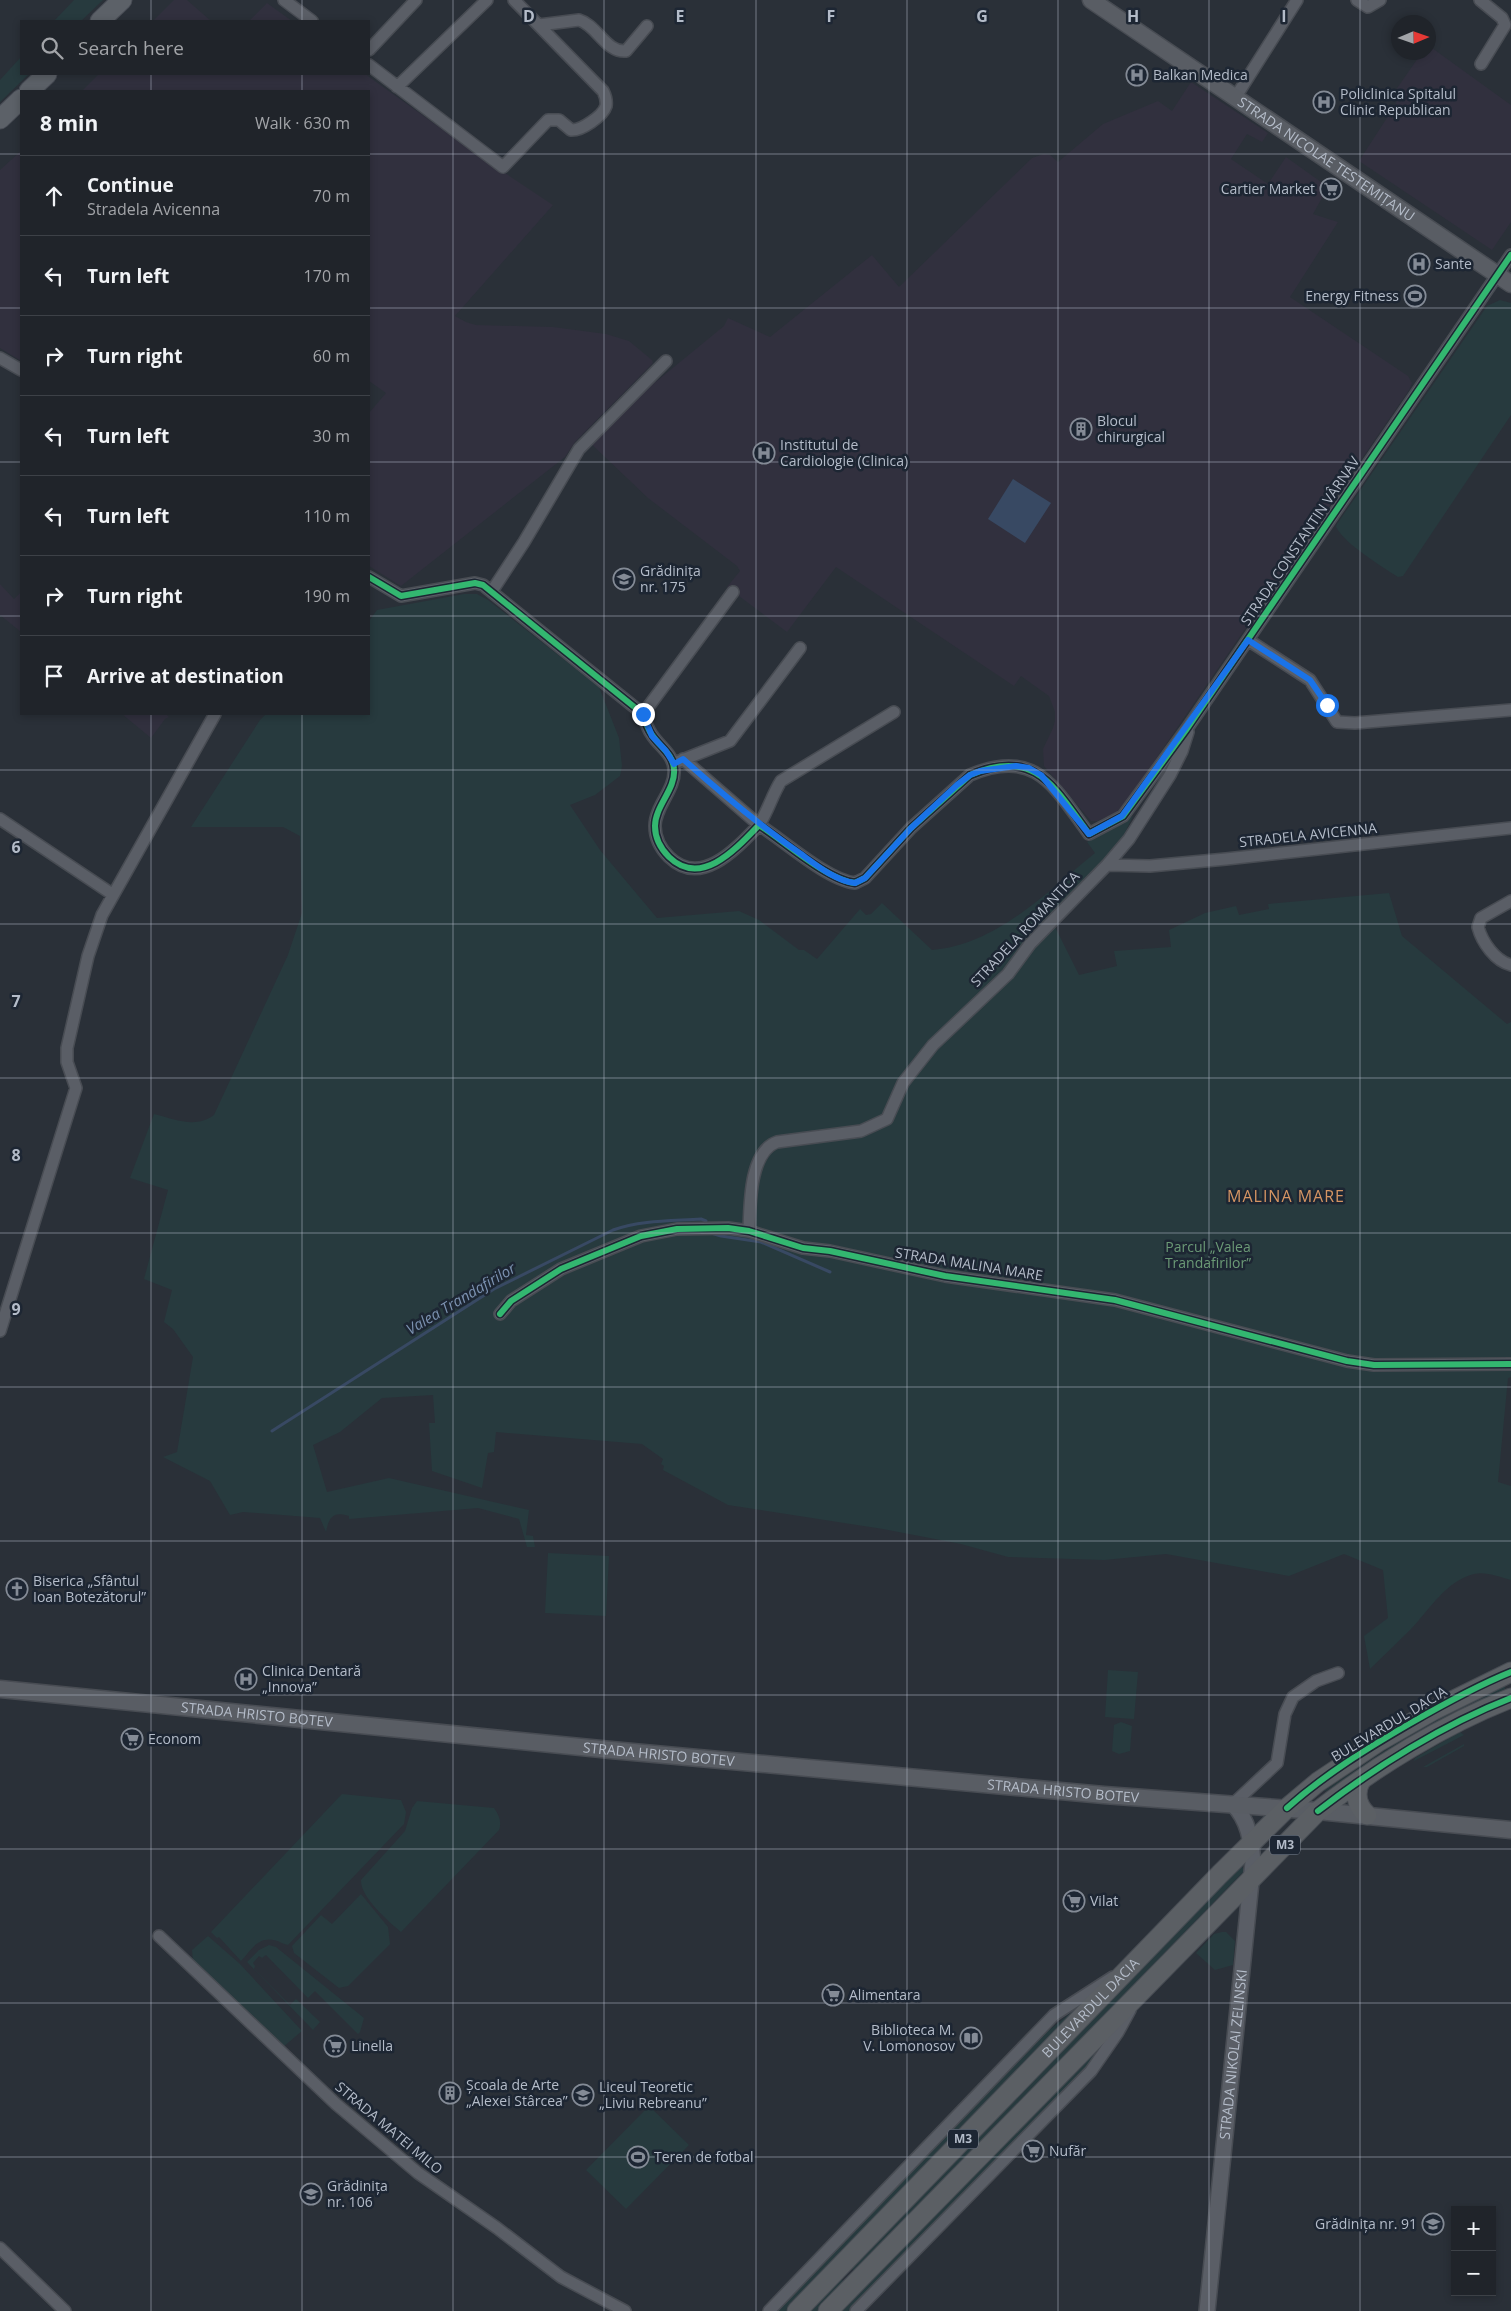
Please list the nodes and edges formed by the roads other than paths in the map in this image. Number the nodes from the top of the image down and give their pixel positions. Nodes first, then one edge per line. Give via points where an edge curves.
1 (122, 0) edge
2 (416, 0) edge
3 (487, 0) edge
4 (514, 0) edge
5 (1091, 0) edge
6 (1297, 0) edge
7 (1357, 0) edge
8 (1380, 0) edge
9 (1480, 0) edge
10 (291, 2) edge
11 (101, 20) edge
12 (311, 20) edge
13 (539, 25) junction
14 (646, 26) dead end
15 (370, 49) edge
16 (1481, 64) dead end
17 (370, 66) edge
18 (46, 75) edge
19 (398, 87) junction
20 (30, 90) edge
21 (1235, 98) junction
22 (20, 100) edge
23 (0, 120) edge
24 (1511, 255) edge
25 (1497, 275) junction
26 (1511, 284) edge
27 (0, 358) edge
28 (666, 361) dead end
29 (20, 369) edge
30 (370, 578) edge
31 (492, 591) junction
32 (732, 592) dead end
33 (1248, 640) junction
34 (800, 648) dead end
35 (1511, 710) edge
36 (894, 712) dead end
37 (643, 714) junction
38 (214, 715) edge
39 (1190, 723) junction
40 (678, 762) junction
41 (0, 820) edge
42 (759, 824) junction
43 (1511, 828) edge
44 (1107, 865) junction
45 (112, 894) junction
46 (1511, 902) edge
47 (1511, 965) edge
48 (749, 1231) junction
49 (500, 1314) dead end
50 (0, 1331) edge
51 (1511, 1364) edge
52 (1338, 1673) dead end
53 (1504, 1674) edge
54 (0, 1689) edge
55 (1509, 1699) edge
56 (1361, 1780) junction
57 (1233, 1804) junction
58 (1287, 1808) junction
59 (1318, 1811) junction
60 (1367, 1815) junction
61 (1511, 1830) edge
62 (1252, 1842) junction
63 (1252, 1879) junction
64 (158, 1936) dead end
65 (1129, 1968) junction
66 (1138, 1994) junction
67 (0, 2248) edge
68 (839, 2269) junction
69 (854, 2284) junction
70 (65, 2311) edge
71 (625, 2311) edge
72 (769, 2311) edge
73 (797, 2311) edge
74 (828, 2311) edge
75 (856, 2311) edge
76 (1207, 2311) edge

1 - 11 main road
2 - 15 street
3 - 19 street
4 - 13 street
5 - 21 main road, STRADA NICOLAE TESTEMIȚANU
6 - 21 street
7 - 8 street via 1368,7
9 - 16 street via 1502,18 1505,25
10 - 12 street
13 - 14 street via 586,22 620,52 626,51
13 - 19 street via 603,91 606,107 576,130 571,130 559,120 548,120 503,167
17 - 19 street
18 - 20 main road
21 - 25 main road, STRADA NICOLAE TESTEMIȚANU
22 - 23 main road
24 - 25 street, STRADA CONSTANTIN VÂRNAV
25 - 26 main road, STRADA NICOLAE TESTEMIȚANU
25 - 33 street, STRADA CONSTANTIN VÂRNAV
27 - 29 street
28 - 31 street via 579,448
30 - 31 street via 401,596 474,583
31 - 37 street
32 - 37 street
33 - 35 street via 1310,680 1337,722
33 - 39 street, STRADA CONSTANTIN VÂRNAV
34 - 40 street via 730,741
36 - 42 street via 781,781
37 - 40 street via 652,736
38 - 45 street
39 - 42 street, STRADA CONSTANTIN VÂRNAV via 1122,816 1089,834 1041,775 1029,768 1016,766 970,775 911,828 865,878 855,883 842,880 819,867
39 - 44 street, STRADELA ROMANTICA via 1182,751 1170,775 1129,839
40 - 42 street
40 - 42 street via 655,828 660,845 674,862 683,867 704,869 715,864
41 - 45 street
43 - 44 street, STRADELA AVICENNA via 1169,865
44 - 48 street, STRADELA ROMANTICA via 1036,938 1008,974 933,1045 903,1083 887,1119 861,1131 777,1142 766,1149 757,1163 750,1200
45 - 50 street via 90,949 67,1048 75,1093
46 - 47 street via 1481,918 1478,927 1497,958
48 - 49 street, STRADA MALINA MARE via 677,1229 641,1236 561,1269 511,1301
48 - 51 street, STRADA MALINA MARE via 804,1248 945,1276 1115,1300 1347,1361 1374,1365
52 - 57 street via 1316,1681 1293,1697 1285,1714 1277,1763
53 - 58 highway, BULEVARDUL DACIA / M3 via 1378,1742 1318,1782
54 - 57 main road, STRADA HRISTO BOTEV via 603,1749
55 - 56 highway, BULEVARDUL DACIA / M3 via 1418,1744
56 - 59 highway, BULEVARDUL DACIA / M3
56 - 60 highway via 1357,1799
57 - 58 main road, STRADA HRISTO BOTEV
57 - 62 street, STRADA NIKOLAI ZELINSKI via 1242,1813
58 - 59 main road, STRADA HRISTO BOTEV
58 - 62 highway, BULEVARDUL DACIA / M3
59 - 60 main road, STRADA HRISTO BOTEV
59 - 63 highway, BULEVARDUL DACIA / M3
60 - 61 main road, STRADA HRISTO BOTEV
62 - 63 street, STRADA NIKOLAI ZELINSKI
62 - 65 highway, BULEVARDUL DACIA / M3
63 - 66 highway, BULEVARDUL DACIA / M3
63 - 76 street, STRADA NIKOLAI ZELINSKI
64 - 71 street, STRADA MATEI MILO via 336,2104 410,2167 561,2277
65 - 68 highway, BULEVARDUL DACIA / M3
65 - 72 street via 1054,2016
66 - 69 highway, BULEVARDUL DACIA / M3
66 - 75 street, BULEVARDUL DACIA via 1118,2032 1091,2071
67 - 70 street
68 - 69 highway
68 - 73 highway, BULEVARDUL DACIA / M3
69 - 74 highway, BULEVARDUL DACIA / M3

